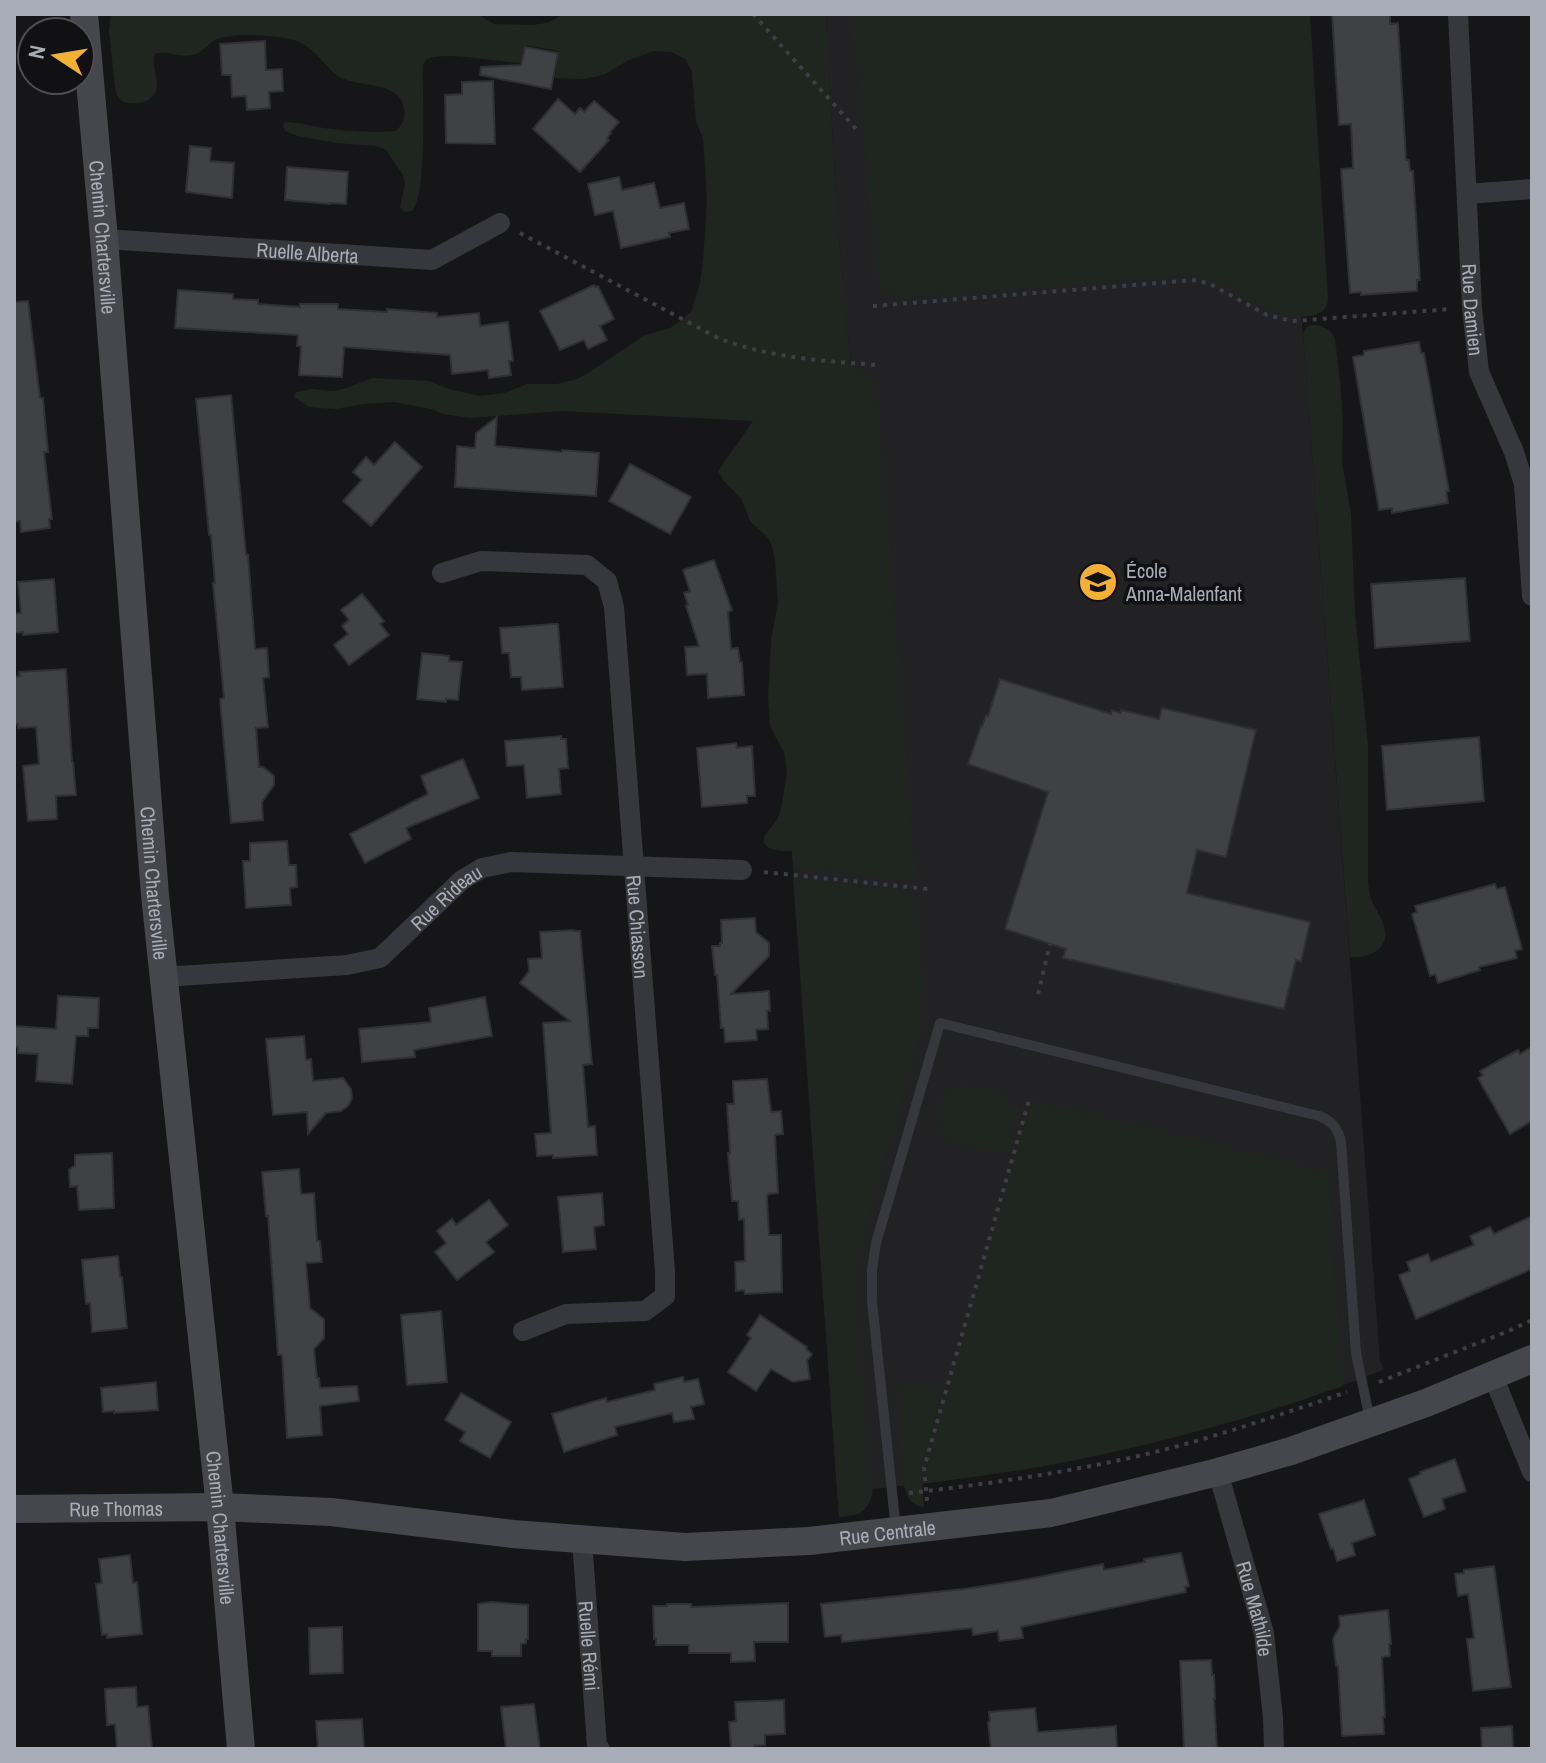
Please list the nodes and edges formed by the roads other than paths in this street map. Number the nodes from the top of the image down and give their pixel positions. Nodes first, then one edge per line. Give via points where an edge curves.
1 (84, 14) edge
2 (1458, 14) edge
3 (1532, 189) edge
4 (1467, 194) junction
5 (500, 223) road end
6 (104, 239) junction
7 (442, 573) dead end
8 (1532, 596) edge
9 (634, 866) junction
10 (742, 870) road end
11 (163, 977) junction
12 (523, 1331) dead end
13 (1532, 1359) edge
14 (1493, 1376) junction
15 (1371, 1422) junction
16 (1218, 1472) junction
17 (1532, 1472) edge
18 (220, 1507) junction
19 (14, 1509) edge
20 (896, 1531) junction
21 (582, 1540) junction
22 (241, 1749) edge
23 (600, 1749) edge
24 (1274, 1749) edge

1 - 6 street, Chemin Chartersville
2 - 4 street, Rue Damien
3 - 4 street
4 - 8 street, Rue Damien via 1479,372 1524,484
5 - 6 street, Ruelle Alberta via 432,260
6 - 11 street, Chemin Chartersville
7 - 9 street, Rue Chiasson via 481,561 587,565 607,581 614,607
9 - 10 street, Rue Rideau
9 - 11 street, Rue Rideau via 520,862 482,868 462,880 380,958 347,965
9 - 12 street, Rue Chiasson via 665,1296 645,1311 566,1314
11 - 18 street, Chemin Chartersville
13 - 14 street, Rue Centrale
14 - 15 street, Rue Centrale
14 - 17 street
15 - 16 street, Rue Centrale
15 - 20 lane via 1356,1353 1341,1142 1330,1122 940,1023 872,1269
16 - 20 street, Rue Centrale via 1051,1513
16 - 24 street, Rue Mathilde via 1264,1633
18 - 19 street, Rue Thomas
18 - 21 street, Rue Centrale via 331,1512
18 - 22 street, Chemin Chartersville
20 - 21 street, Rue Centrale via 685,1547
21 - 23 street, Ruelle Rémi

